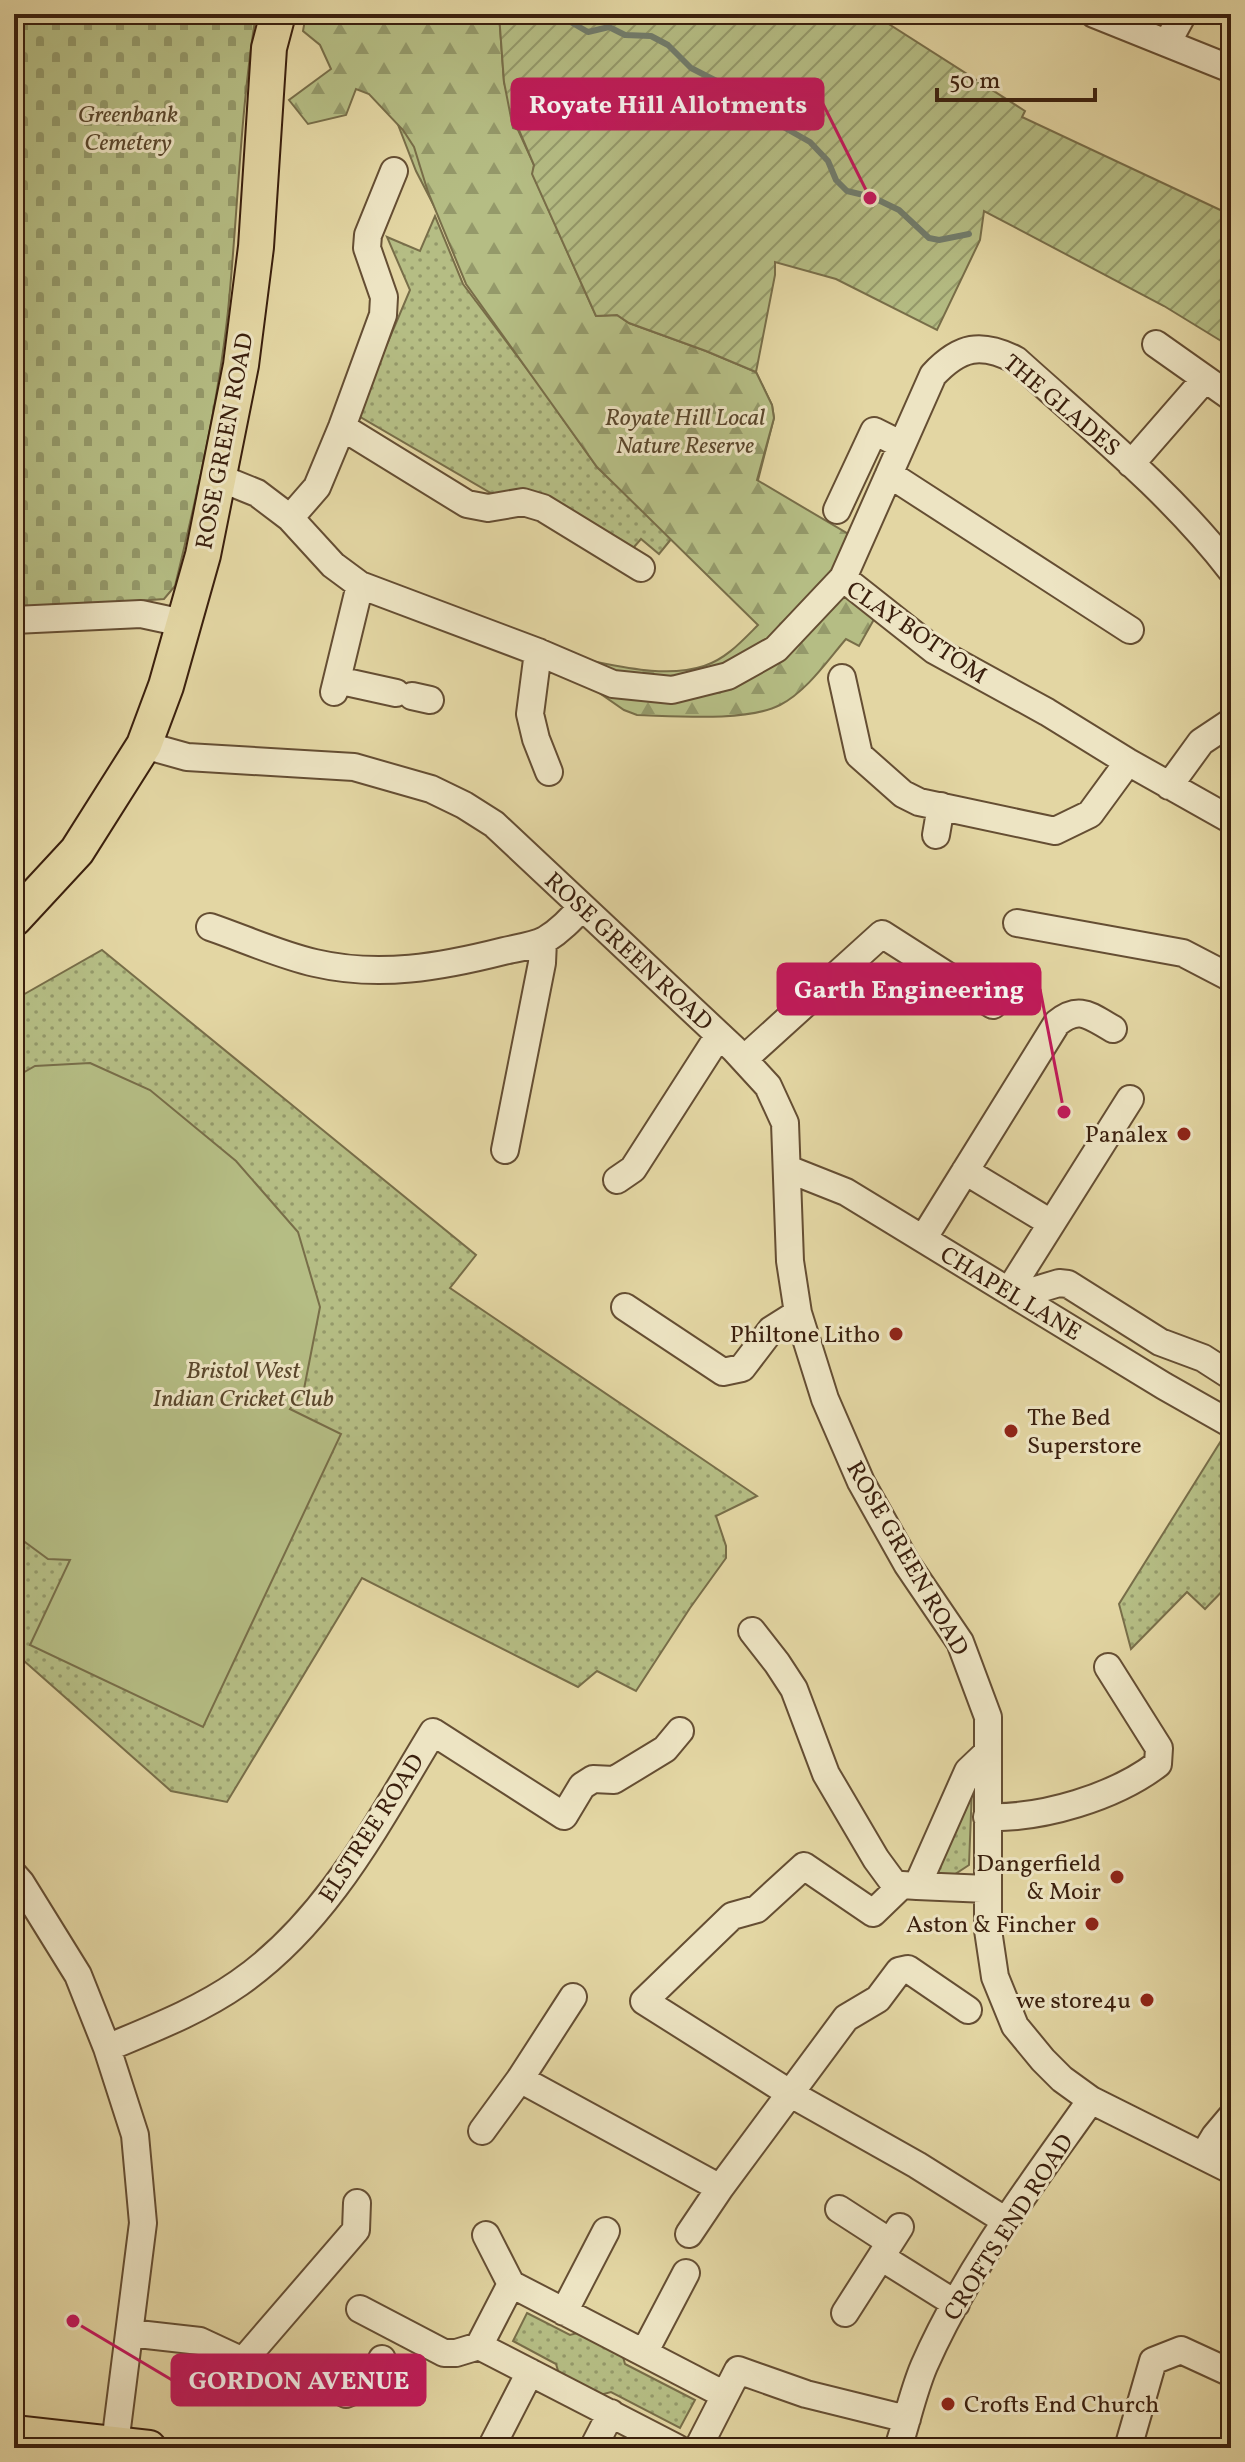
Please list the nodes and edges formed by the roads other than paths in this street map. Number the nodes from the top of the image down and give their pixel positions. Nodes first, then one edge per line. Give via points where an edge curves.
1 (278, 14) edge
2 (1094, 14) edge
3 (1183, 14) edge
4 (1167, 43) junction
5 (1231, 69) edge
6 (394, 171) dead end
7 (1156, 344) dead end
8 (1205, 379) junction
9 (1231, 397) edge
10 (342, 427) junction
11 (902, 445) junction
12 (1131, 464) junction
13 (889, 474) junction
14 (220, 478) junction
15 (837, 510) dead end
16 (290, 518) junction
17 (641, 568) dead end
18 (1231, 570) edge
19 (843, 578) junction
20 (360, 585) junction
21 (14, 620) edge
22 (183, 623) junction
23 (1130, 630) dead end
24 (538, 652) junction
25 (842, 678) dead end
26 (412, 696) dead end
27 (1231, 722) edge
28 (144, 745) junction
29 (1128, 762) junction
30 (549, 772) dead end
31 (1169, 786) junction
32 (941, 806) junction
33 (1231, 820) edge
34 (936, 835) dead end
35 (582, 907) junction
36 (14, 919) edge
37 (1017, 923) dead end
38 (210, 927) dead end
39 (543, 941) junction
40 (1231, 978) edge
41 (993, 1005) dead end
42 (1113, 1029) dead end
43 (719, 1035) junction
44 (744, 1059) junction
45 (1130, 1099) dead end
46 (505, 1150) dead end
47 (788, 1169) junction
48 (965, 1171) junction
49 (617, 1180) dead end
50 (1051, 1223) junction
51 (923, 1239) junction
52 (1012, 1294) junction
53 (625, 1307) dead end
54 (798, 1313) junction
55 (1231, 1376) edge
56 (1231, 1424) edge
57 (752, 1631) dead end
58 (1108, 1667) dead end
59 (680, 1731) dead end
60 (988, 1752) junction
61 (987, 1817) junction
62 (14, 1875) edge
63 (908, 1888) junction
64 (987, 1889) junction
65 (573, 1997) dead end
66 (968, 2010) dead end
67 (107, 2048) junction
68 (520, 2079) junction
69 (791, 2094) junction
70 (1091, 2100) junction
71 (1231, 2117) edge
72 (482, 2131) dead end
73 (1203, 2156) junction
74 (1231, 2170) edge
75 (720, 2188) junction
76 (357, 2203) dead end
77 (839, 2209) dead end
78 (1006, 2221) junction
79 (606, 2231) dead end
80 (689, 2234) dead end
81 (486, 2235) dead end
82 (886, 2249) junction
83 (686, 2273) dead end
84 (511, 2284) junction
85 (956, 2304) junction
86 (360, 2309) dead end
87 (564, 2312) junction
88 (845, 2313) dead end
89 (129, 2333) junction
90 (391, 2343) junction
91 (479, 2346) junction
92 (644, 2353) junction
93 (530, 2372) junction
94 (1231, 2373) edge
95 (366, 2389) dead end
96 (725, 2395) junction
97 (611, 2413) junction
98 (907, 2419) junction
99 (14, 2433) edge
100 (115, 2444) junction
101 (149, 2448) edge
102 (491, 2448) edge
103 (593, 2448) edge
104 (677, 2448) edge
105 (698, 2448) edge
106 (898, 2448) edge
107 (1128, 2448) edge

1 - 14 main road, ROSE GREEN ROAD via 269,48 256,247
2 - 4 street
3 - 4 street
4 - 5 street
6 - 10 street via 367,248 384,297 383,315
7 - 8 street
8 - 9 street
8 - 12 street
10 - 16 street via 317,487
10 - 17 street via 467,504 488,508 523,502 543,508
11 - 12 street, THE GLADES via 933,375 947,360 978,348 995,349 1016,360
11 - 13 street, THE GLADES
11 - 15 street via 876,426
12 - 18 street, THE GLADES via 1204,535
13 - 19 street, THE GLADES
13 - 23 street
14 - 16 street, CLAY BOTTOM via 257,493
14 - 22 main road, ROSE GREEN ROAD
16 - 20 street, CLAY BOTTOM via 333,565
19 - 24 street, CLAY BOTTOM via 776,649 728,676 672,690 613,684
19 - 29 street, CLAY BOTTOM via 934,650
20 - 24 street, CLAY BOTTOM
20 - 26 street via 336,686
21 - 22 street via 141,614
22 - 28 main road, ROSE GREEN ROAD
24 - 30 street via 530,714
25 - 32 street via 859,755 903,794
27 - 31 street via 1201,742
28 - 35 street, ROSE GREEN ROAD via 187,757 354,767 431,789 494,824
28 - 36 main road via 77,851
29 - 31 street, CLAY BOTTOM
29 - 32 street via 1090,814 1055,831
31 - 33 street, CLAY BOTTOM
32 - 34 street
35 - 39 street
35 - 43 street, ROSE GREEN ROAD
37 - 40 street via 1183,953
38 - 39 street via 313,963 359,970 426,968
39 - 46 street
41 - 44 street via 882,934
42 - 48 street via 1078,1012 1057,1023
43 - 44 street, ROSE GREEN ROAD
43 - 49 street via 633,1169
44 - 47 street, ROSE GREEN ROAD via 768,1086 785,1123
45 - 50 street
47 - 51 street, CHAPEL LANE via 846,1192
47 - 54 street, ROSE GREEN ROAD via 790,1261
48 - 50 street
48 - 51 street
50 - 52 street
51 - 52 street, CHAPEL LANE
52 - 55 street via 1068,1284 1160,1342 1203,1358
52 - 56 street, CHAPEL LANE
53 - 54 street via 723,1372 742,1368 771,1330
54 - 60 street, ROSE GREEN ROAD via 825,1399 861,1482 907,1564 960,1642 988,1717
57 - 63 street via 794,1689 826,1774 876,1859
58 - 61 street via 1159,1748 1158,1764 1140,1778 1089,1800
59 - 67 street, ELSTREE ROAD via 665,1749 614,1780 593,1779 582,1786 564,1816 433,1732 342,1880 283,1948 214,1999
60 - 61 street, ROSE GREEN ROAD
60 - 63 street via 968,1771
61 - 64 street, ROSE GREEN ROAD
62 - 67 street via 78,1975
63 - 64 street
63 - 69 street via 873,1913 804,1866 757,1909 732,1916 644,2001
64 - 70 street, ROSE GREEN ROAD via 995,1977 1015,2026 1062,2079
65 - 68 street
66 - 69 street via 903,1968 878,1999 846,2018
67 - 89 street via 135,2135 143,2223
68 - 72 street
68 - 75 street
69 - 75 street
69 - 78 street
70 - 73 street, ROSE GREEN ROAD
70 - 78 street, CROFTS END ROAD
71 - 73 street
73 - 74 street, ROSE GREEN ROAD
75 - 80 street
76 - 89 street via 356,2230 243,2361 200,2341
77 - 82 street
78 - 85 street, CROFTS END ROAD
79 - 87 street
81 - 84 street
82 - 85 street
82 - 88 street
83 - 92 street
84 - 87 street
84 - 91 street
85 - 98 street, CROFTS END ROAD via 923,2367
86 - 90 street
87 - 92 street
89 - 100 street
90 - 91 street via 447,2354
90 - 95 street
91 - 93 street
92 - 96 street
93 - 97 street
93 - 102 street
94 - 107 street via 1181,2350 1153,2361
96 - 98 street via 738,2370 806,2394
96 - 105 street
97 - 103 street
97 - 104 street
98 - 106 street, CROFTS END ROAD
99 - 100 main road
100 - 101 main road

